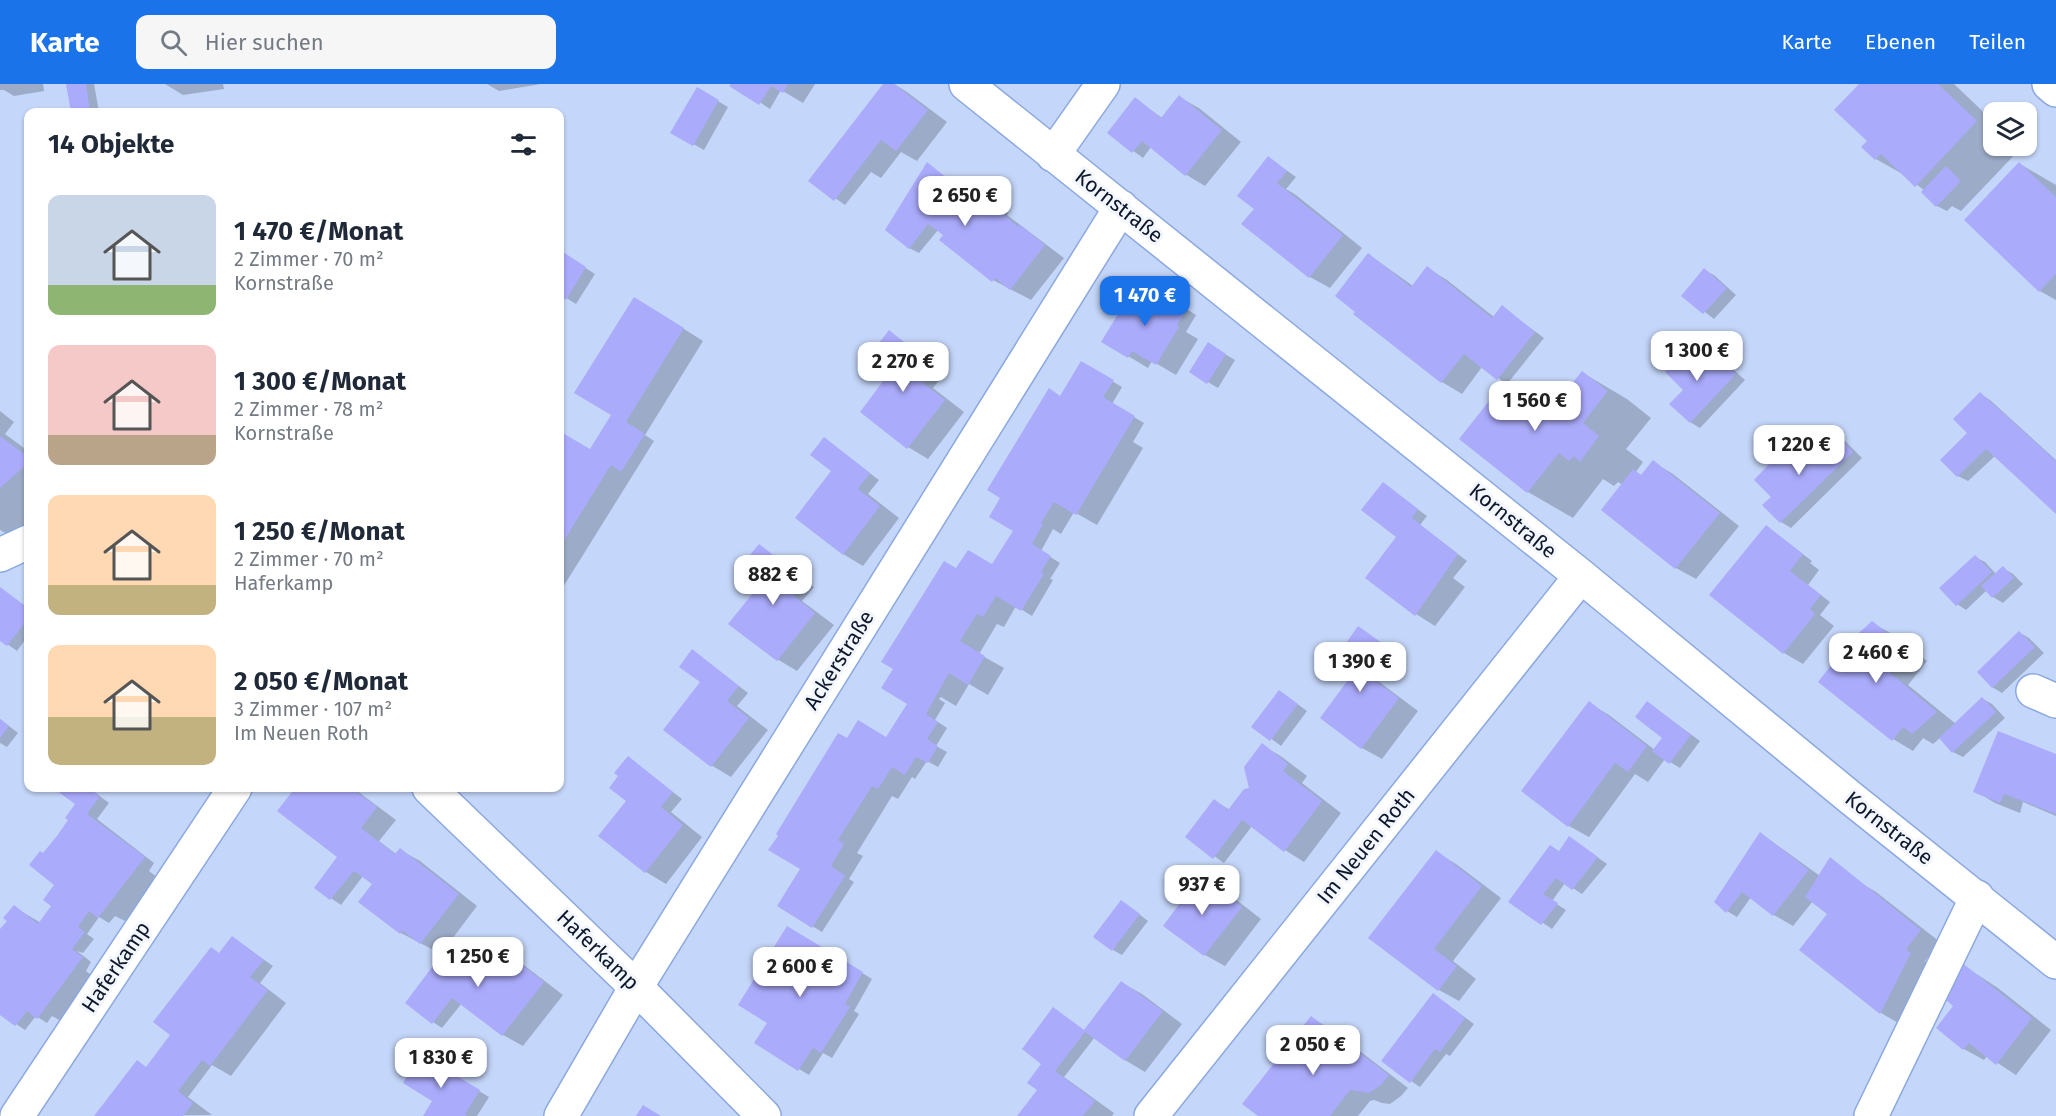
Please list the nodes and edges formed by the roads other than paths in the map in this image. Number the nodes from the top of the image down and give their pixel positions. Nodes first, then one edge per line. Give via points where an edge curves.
1 (966, 84) edge
2 (1103, 84) edge
3 (2049, 84) edge
4 (2056, 90) edge
5 (1053, 155) junction
6 (1121, 207) junction
7 (24, 545) edge
8 (0, 555) edge
9 (1581, 576) junction
10 (232, 792) edge
11 (433, 792) edge
12 (1977, 897) junction
13 (2056, 962) edge
14 (636, 987) junction
15 (17, 1116) edge
16 (561, 1116) edge
17 (764, 1116) edge
18 (1151, 1116) edge
19 (1871, 1116) edge

1 - 5 street, Kornstraße
2 - 5 street
3 - 4 street
5 - 6 street, Kornstraße
6 - 9 street, Kornstraße
6 - 14 street, Ackerstraße
7 - 8 street
9 - 12 street, Kornstraße
9 - 18 street, Im Neuen Roth
10 - 15 street, Haferkamp
11 - 14 street, Haferkamp
12 - 13 street, Kornstraße
12 - 19 street
14 - 16 street, Ackerstraße
14 - 17 street, Haferkamp

